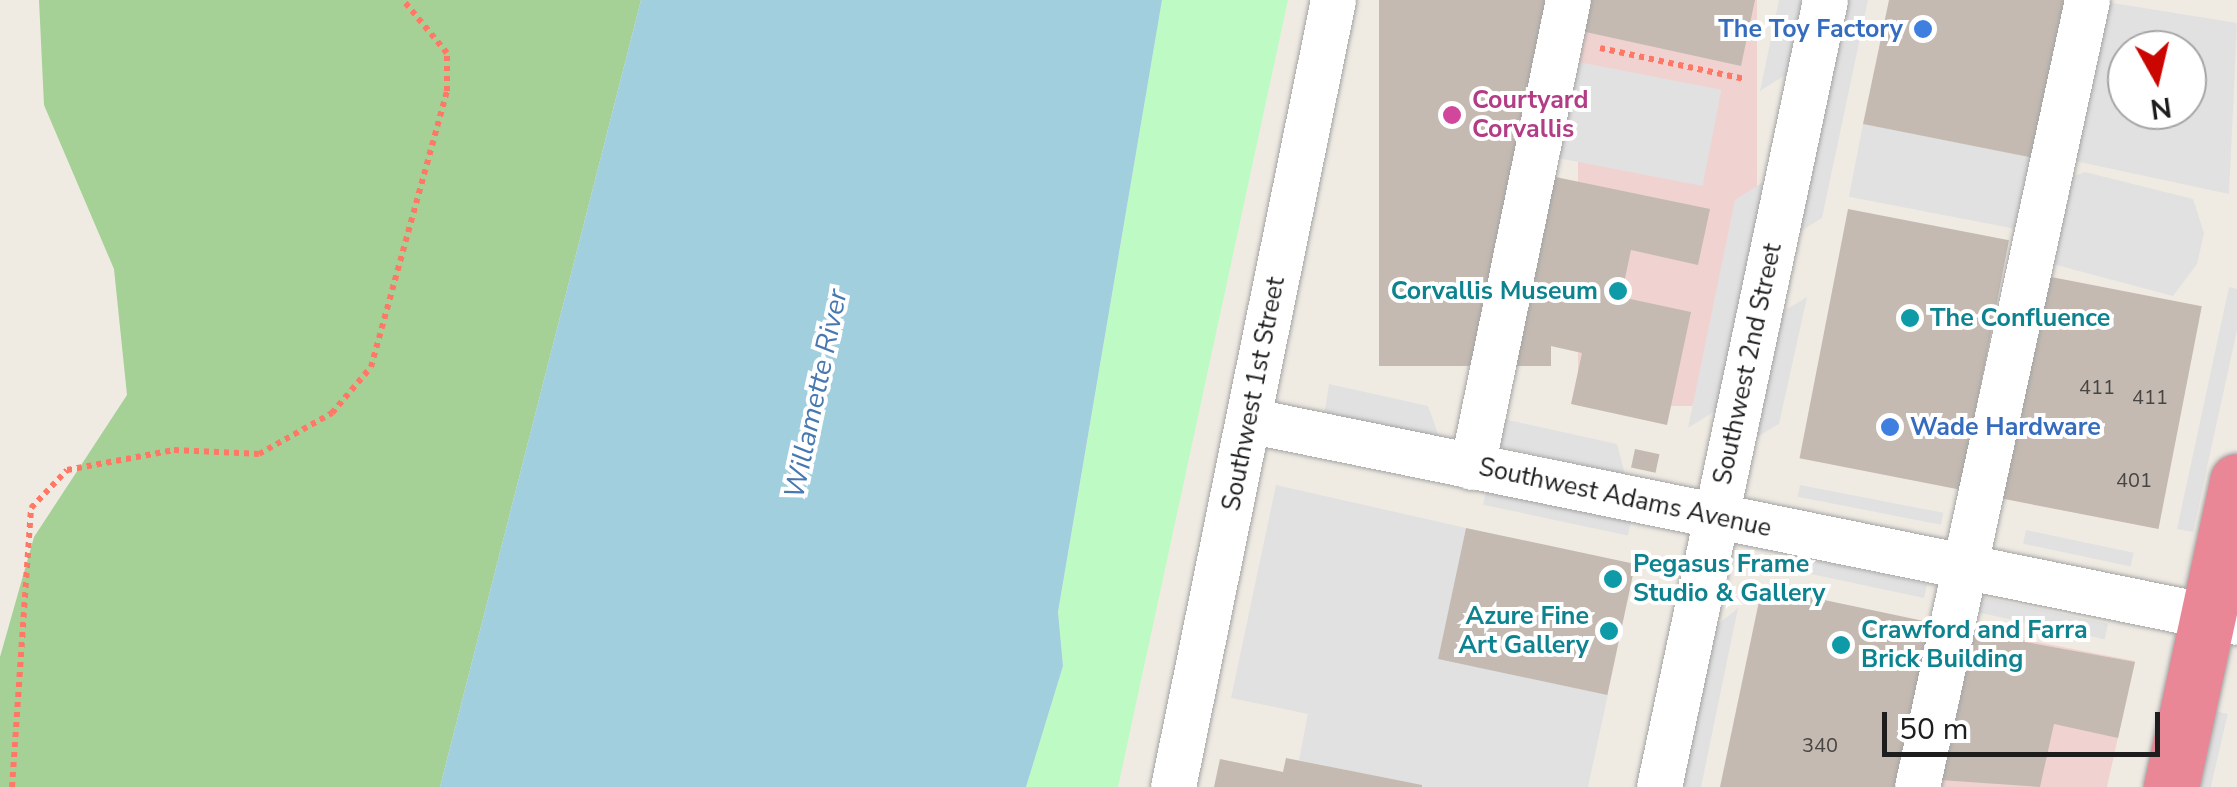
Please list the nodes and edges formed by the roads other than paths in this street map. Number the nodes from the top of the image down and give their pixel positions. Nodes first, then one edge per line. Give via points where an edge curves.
1 (1333, 0) edge
2 (1825, 0) edge
3 (2087, 0) edge
4 (1564, 20) edge
5 (1248, 420) junction
6 (1472, 467) junction
7 (2237, 482) edge
8 (1715, 518) junction
9 (1962, 566) junction
10 (2222, 619) edge
11 (1173, 787) edge
12 (1658, 787) edge
13 (1917, 787) edge
14 (2172, 787) edge

1 - 5 street, Southwest 1st Street
2 - 8 street, Southwest 2nd Street
3 - 9 street
4 - 6 street
5 - 6 street, Southwest Adams Avenue
5 - 11 street, Southwest 1st Street
6 - 8 street, Southwest Adams Avenue
7 - 10 highway
8 - 9 street, Southwest Adams Avenue
8 - 12 street, Southwest 2nd Street
9 - 10 street, Southwest Adams Avenue
9 - 13 street
10 - 14 highway

